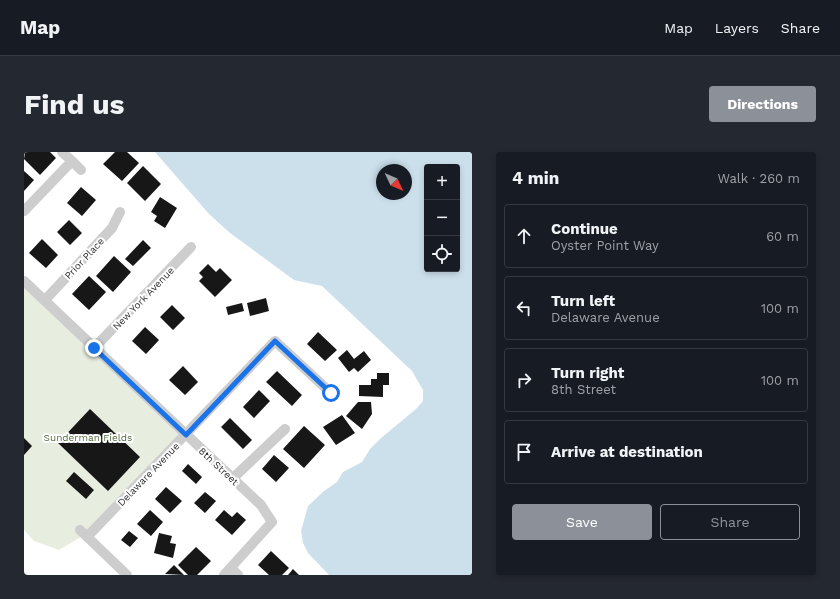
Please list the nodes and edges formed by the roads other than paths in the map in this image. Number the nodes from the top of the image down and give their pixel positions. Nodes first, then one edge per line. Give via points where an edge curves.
1 (62, 152) edge
2 (72, 161) junction
3 (82, 170) dead end
4 (24, 211) edge
5 (120, 212) dead end
6 (191, 247) dead end
7 (24, 281) edge
8 (45, 300) junction
9 (94, 348) junction
10 (331, 393) dead end
11 (285, 429) dead end
12 (186, 435) junction
13 (232, 479) junction
14 (227, 571) edge
15 (127, 575) edge
16 (238, 575) edge

1 - 2 street
2 - 3 street
2 - 4 street
5 - 8 street, Prior Place via 112,228
6 - 9 street, New York Avenue
7 - 8 street, 8th Street
8 - 9 street, 8th Street
9 - 12 street, 8th Street
10 - 12 street, Delaware Avenue via 275,341
11 - 13 street
12 - 13 street, 8th Street
12 - 15 street, Delaware Avenue via 83,533
13 - 14 street, 8th Street via 261,505 272,522
14 - 16 street

